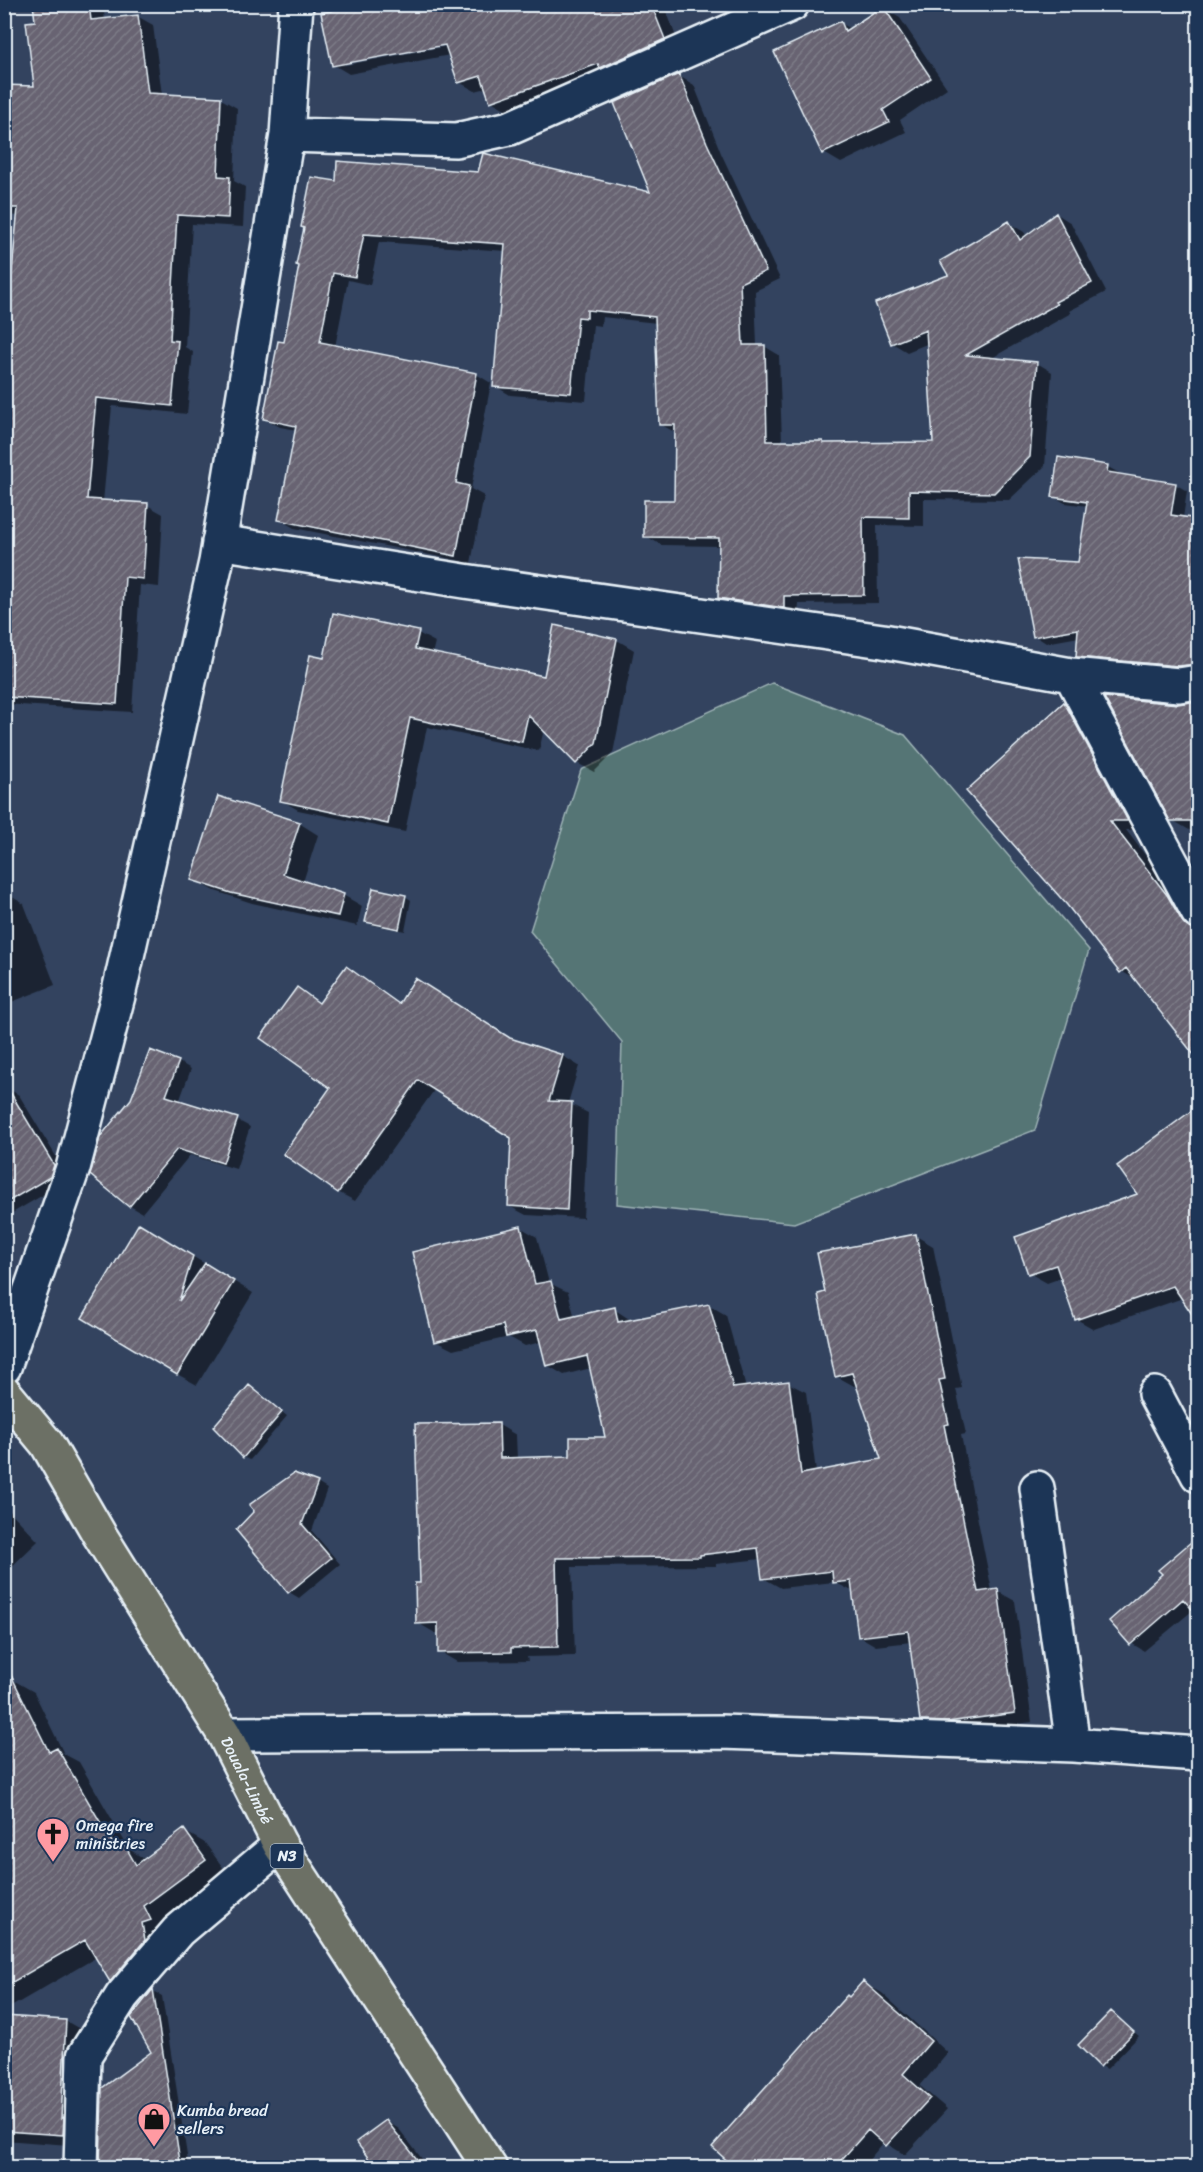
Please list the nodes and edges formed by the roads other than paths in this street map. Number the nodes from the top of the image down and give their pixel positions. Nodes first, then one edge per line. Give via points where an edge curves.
1 (296, 4) edge
2 (792, 4) edge
3 (287, 135) junction
4 (219, 542) junction
5 (1071, 675) junction
6 (1198, 682) edge
7 (1198, 912) edge
8 (4, 1367) edge
9 (4, 1392) edge
10 (1155, 1394) dead end
11 (1198, 1475) edge
12 (1038, 1488) dead end
13 (224, 1734) junction
14 (1073, 1744) junction
15 (1198, 1754) edge
16 (280, 1845) junction
17 (81, 2168) edge
18 (490, 2168) edge

1 - 3 street
2 - 3 street via 510,128 456,140
3 - 4 street
4 - 5 street via 883,641
4 - 8 street via 118,996 73,1168
5 - 6 street via 1179,685
5 - 7 street
9 - 13 highway, Douala-Limbé / N3 via 47,1444
10 - 11 street
12 - 14 street
13 - 14 street via 721,1732
13 - 16 highway, Douala-Limbé / N3
14 - 15 street
16 - 17 street via 178,1931 122,1996 84,2056
16 - 18 highway, Douala-Limbé / N3

